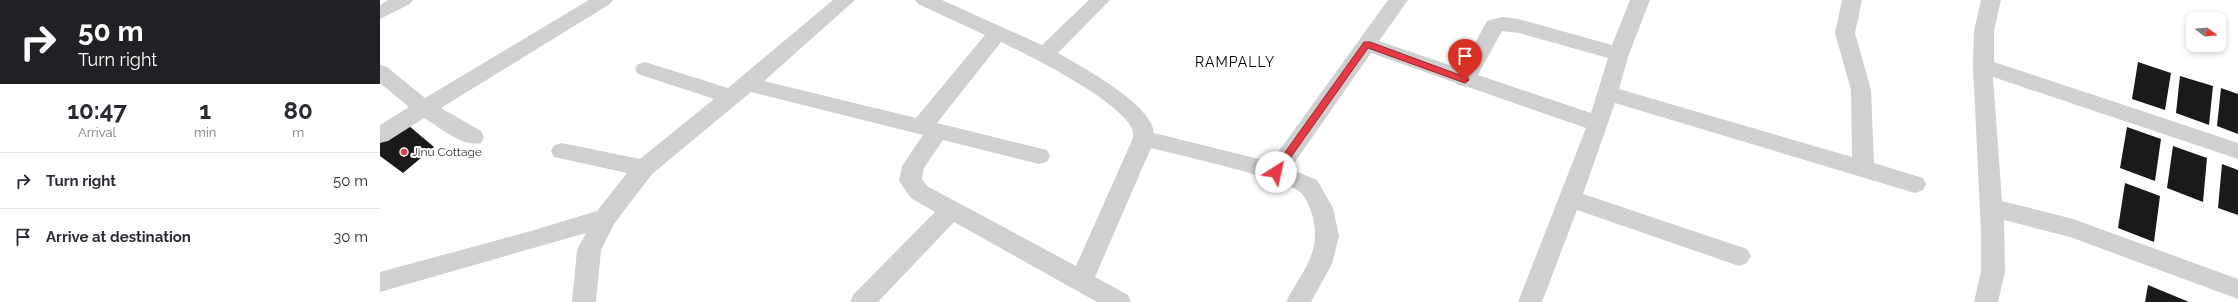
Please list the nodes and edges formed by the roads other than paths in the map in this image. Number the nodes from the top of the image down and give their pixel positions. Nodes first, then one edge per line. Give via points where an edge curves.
1 (404, 0) edge
2 (603, 0) edge
3 (845, 0) edge
4 (925, 0) edge
5 (1100, 0) edge
6 (1398, 0) edge
7 (1640, 0) edge
8 (1852, 0) edge
9 (1991, 0) edge
10 (380, 13) edge
11 (998, 32) junction
12 (1367, 44) junction
13 (1045, 54) junction
14 (1619, 54) junction
15 (1983, 66) junction
16 (645, 69) dead end
17 (380, 72) edge
18 (1465, 80) junction
19 (747, 84) junction
20 (1607, 93) junction
21 (730, 97) junction
22 (424, 108) junction
23 (1598, 124) junction
24 (929, 129) junction
25 (380, 135) edge
26 (473, 137) dead end
27 (1144, 138) junction
28 (562, 151) dead end
29 (2238, 151) edge
30 (1039, 156) dead end
31 (644, 168) junction
32 (1863, 169) junction
33 (1276, 172) junction
34 (1915, 184) dead end
35 (1570, 199) junction
36 (1992, 208) junction
37 (952, 210) junction
38 (605, 218) junction
39 (1738, 256) dead end
40 (1082, 280) junction
41 (380, 282) edge
42 (2238, 289) edge
43 (584, 302) edge
44 (862, 302) edge
45 (1119, 302) edge
46 (1298, 302) edge
47 (1530, 302) edge
48 (1986, 302) edge

1 - 10 street
2 - 22 street
3 - 19 street
4 - 11 street
5 - 13 street
6 - 12 street
7 - 14 street
8 - 32 street via 1845,33 1862,90
9 - 15 street via 1984,31
11 - 13 street
11 - 24 street
12 - 18 street
12 - 33 street
13 - 27 street via 1090,80 1123,105 1143,127
14 - 18 street via 1519,26 1502,24 1494,26
14 - 20 street
15 - 29 street
15 - 36 street
16 - 21 street
17 - 22 street
18 - 23 street
19 - 21 street
19 - 24 street
20 - 23 street
20 - 32 street
21 - 31 street
22 - 25 street
22 - 26 street
23 - 35 street
24 - 30 street
24 - 37 street via 913,166 910,181 919,192
27 - 33 street
27 - 40 street
28 - 31 street
31 - 38 street
32 - 34 street
33 - 46 street via 1309,186 1321,208 1327,236 1320,264
35 - 39 street
35 - 47 street
36 - 42 street via 2073,228
36 - 48 street via 1993,272
37 - 40 street
37 - 44 street
38 - 41 street
38 - 43 street via 589,250
40 - 45 street

